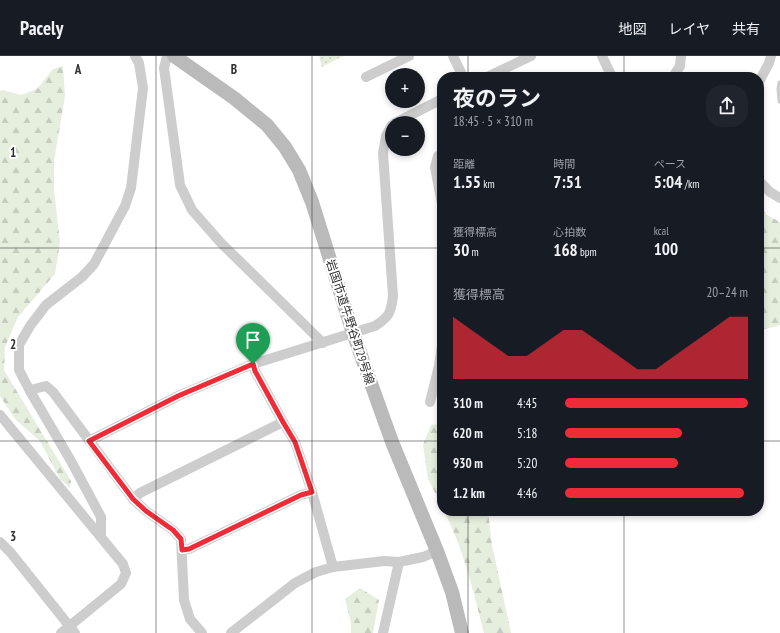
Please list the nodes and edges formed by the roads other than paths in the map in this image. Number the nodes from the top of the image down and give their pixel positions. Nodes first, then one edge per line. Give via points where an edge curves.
1 (135, 56) edge
2 (167, 56) edge
3 (174, 56) edge
4 (454, 56) edge
5 (531, 56) edge
6 (602, 56) edge
7 (681, 56) edge
8 (771, 56) edge
9 (407, 57) edge
10 (461, 72) edge
11 (497, 72) edge
12 (610, 72) edge
13 (676, 72) edge
14 (764, 72) edge
15 (366, 77) dead end
16 (780, 83) edge
17 (780, 101) edge
18 (437, 102) edge
19 (409, 116) edge
20 (385, 142) edge
21 (437, 160) edge
22 (437, 178) edge
23 (764, 186) edge
24 (780, 198) edge
25 (352, 333) junction
26 (323, 342) junction
27 (253, 364) junction
28 (437, 374) edge
29 (30, 392) junction
30 (430, 402) dead end
31 (0, 415) edge
32 (283, 422) junction
33 (89, 441) junction
34 (312, 492) junction
35 (133, 499) junction
36 (101, 537) junction
37 (0, 542) edge
38 (182, 550) junction
39 (437, 551) junction
40 (399, 562) junction
41 (334, 566) junction
42 (72, 630) edge
43 (61, 633) edge
44 (202, 633) edge
45 (231, 633) edge
46 (383, 633) edge
47 (462, 633) edge

1 - 29 street via 139,63 143,88 131,188 125,206 94,264 82,278 46,305 19,346 19,370
2 - 26 street via 164,68 180,184 192,210 221,244
3 - 25 street, 岩国市道牛野谷町29号線 via 234,98 267,125 285,147 299,170 312,202
4 - 10 street
5 - 11 street
6 - 12 street
7 - 13 street
8 - 14 street
9 - 15 street
16 - 17 lane
18 - 19 street
20 - 25 street via 383,153 393,296 391,311 375,326
21 - 22 street
23 - 24 street
25 - 26 street
25 - 39 street, 岩国市道牛野谷町29号線 via 392,442
26 - 27 street
27 - 32 street
27 - 33 street via 178,396
28 - 30 street
29 - 33 street via 46,386
29 - 36 street via 101,517
31 - 36 street
32 - 34 street via 295,442
32 - 35 street via 140,493
33 - 35 street
34 - 38 street
34 - 41 street
35 - 38 street via 173,530 181,539
36 - 42 street via 123,564 126,573 121,584
37 - 42 street
38 - 44 street via 184,600 190,619
39 - 40 street
39 - 47 street, 岩国市道牛野谷町29号線 via 452,592
40 - 41 street
40 - 46 street
41 - 45 street via 295,583
42 - 43 street

